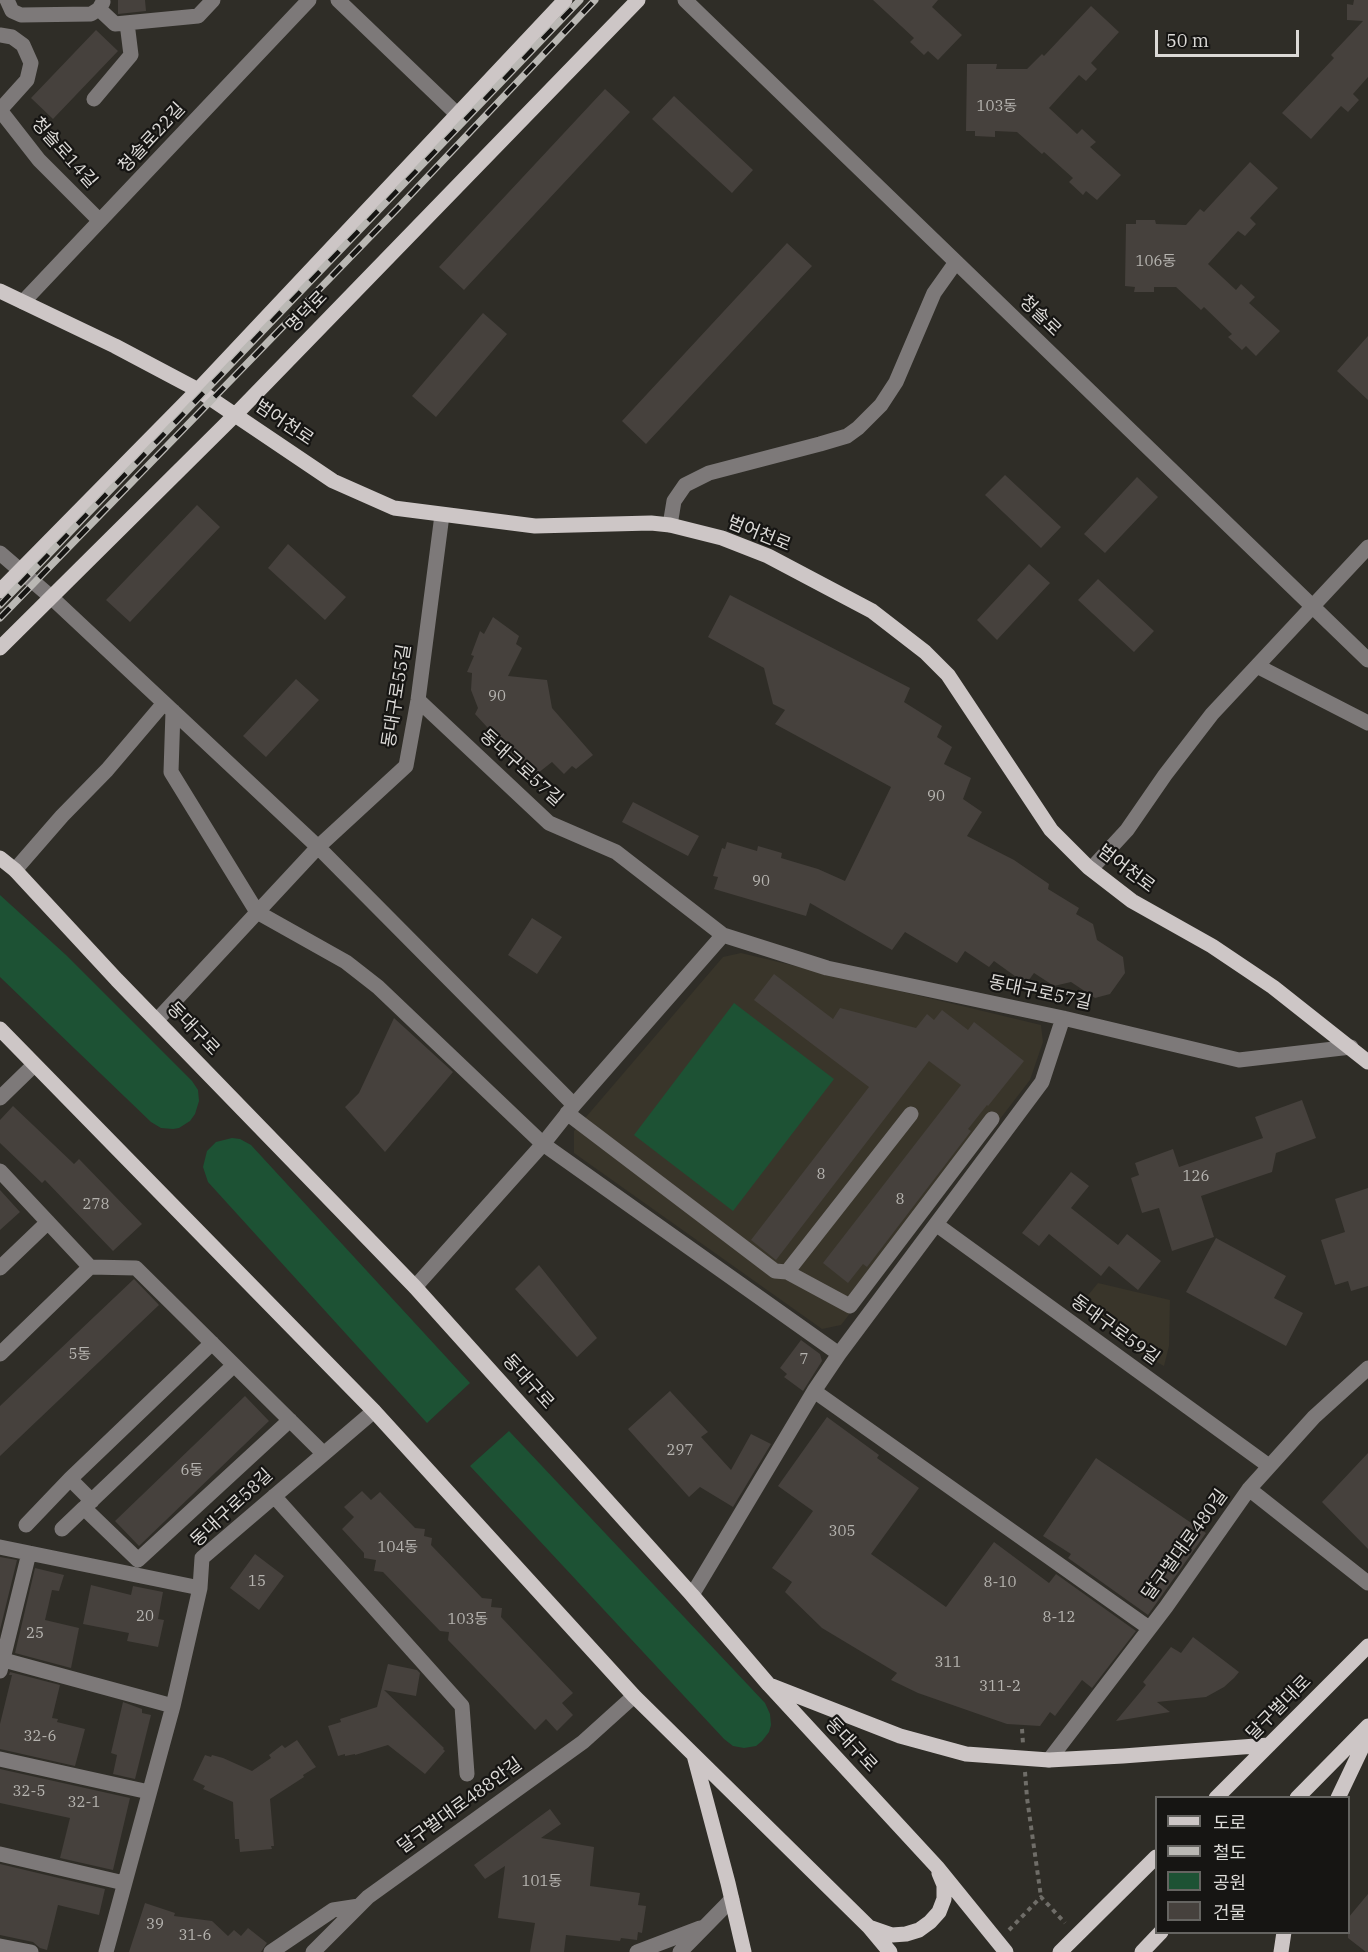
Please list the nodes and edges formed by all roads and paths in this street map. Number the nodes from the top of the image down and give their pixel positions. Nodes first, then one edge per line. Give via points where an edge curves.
1 (7, 0) edge
2 (213, 0) edge
3 (309, 0) edge
4 (338, 0) edge
5 (566, 0) edge
6 (638, 0) edge
7 (685, 0) edge
8 (101, 5) edge
9 (127, 23) junction
10 (0, 35) edge
11 (94, 99) dead end
12 (0, 110) edge
13 (458, 115) junction
14 (100, 221) junction
15 (956, 262) junction
16 (0, 291) edge
17 (23, 302) junction
18 (198, 390) junction
19 (236, 414) junction
20 (442, 515) junction
21 (670, 525) junction
22 (1368, 547) edge
23 (0, 553) edge
24 (19, 571) junction
25 (0, 591) edge
26 (51, 597) junction
27 (1312, 607) junction
28 (0, 648) edge
29 (1368, 660) edge
30 (1257, 666) junction
31 (418, 700) junction
32 (169, 707) junction
33 (1368, 723) edge
34 (318, 846) junction
35 (0, 858) edge
36 (1091, 869) junction
37 (15, 870) junction
38 (257, 912) junction
39 (723, 935) junction
40 (1063, 1018) junction
41 (157, 1020) junction
42 (0, 1029) edge
43 (1351, 1047) junction
44 (1368, 1062) edge
45 (34, 1065) junction
46 (0, 1098) edge
47 (570, 1109) junction
48 (911, 1114) dead end
49 (992, 1119) dead end
50 (543, 1144) junction
51 (0, 1171) edge
52 (926, 1206) junction
53 (940, 1221) junction
54 (48, 1222) junction
55 (90, 1267) junction
56 (0, 1268) edge
57 (787, 1272) junction
58 (416, 1287) junction
59 (212, 1343) junction
60 (0, 1354) edge
61 (839, 1354) junction
62 (234, 1365) junction
63 (1368, 1368) edge
64 (814, 1391) junction
65 (374, 1411) junction
66 (290, 1420) junction
67 (323, 1453) junction
68 (1269, 1466) junction
69 (70, 1479) junction
70 (1249, 1489) junction
71 (274, 1496) junction
72 (88, 1504) junction
73 (26, 1525) dead end
74 (62, 1529) dead end
75 (0, 1547) edge
76 (29, 1553) junction
77 (1368, 1583) edge
78 (200, 1588) junction
79 (692, 1595) junction
80 (1149, 1628) junction
81 (1368, 1646) edge
82 (1, 1663) edge
83 (769, 1685) junction
84 (634, 1696) junction
85 (173, 1706) junction
86 (1368, 1726) edge
87 (1022, 1729) dead end
88 (1368, 1735) edge
89 (1269, 1745) junction
90 (694, 1755) junction
91 (1024, 1758) junction
92 (0, 1759) edge
93 (1049, 1760) junction
94 (467, 1774) dead end
95 (149, 1792) junction
96 (1217, 1796) edge
97 (1298, 1796) edge
98 (1338, 1796) edge
99 (0, 1854) edge
100 (1155, 1858) edge
101 (937, 1867) junction
102 (124, 1882) junction
103 (1041, 1897) junction
104 (732, 1899) junction
105 (359, 1906) junction
106 (705, 1926) junction
107 (869, 1927) junction
108 (1159, 1934) edge
109 (1284, 1934) edge
110 (1077, 1936) junction
111 (0, 1946) edge
112 (1001, 1947) edge
113 (31, 1952) edge
114 (106, 1952) edge
115 (272, 1952) edge
116 (313, 1952) edge
117 (637, 1952) edge
118 (680, 1952) edge
119 (744, 1952) edge
120 (890, 1952) edge
121 (1060, 1952) edge
122 (1142, 1952) edge
123 (1281, 1952) edge

1 - 8 street via 12,11 21,15 91,14
2 - 9 street via 198,16
3 - 14 street, 청솔로22길
4 - 13 street
5 - 13 main road, 명덕로
6 - 19 main road, 명덕로
7 - 15 street, 청솔로
8 - 9 street via 115,24
9 - 11 street via 131,55
10 - 12 street via 23,45 31,63 27,80
12 - 14 street, 청솔로14길 via 39,160
13 - 18 main road, 명덕로
14 - 17 street, 청솔로22길
15 - 21 street via 934,292 896,382 858,428 847,436 709,473 685,485 674,501
15 - 27 street, 청솔로
16 - 17 main road, 범어천로
17 - 18 main road, 범어천로
18 - 19 main road, 범어천로
18 - 24 main road, 명덕로
19 - 20 main road, 범어천로 via 353,491 394,508
19 - 26 main road, 명덕로
20 - 21 main road, 범어천로 via 535,526
20 - 31 street, 동대구로55길
21 - 36 main road, 범어천로 via 722,538 768,556 872,611 925,652 948,675 1051,830
22 - 27 street
23 - 24 street
24 - 25 main road, 명덕로
24 - 26 street
26 - 28 main road, 명덕로
26 - 32 street
27 - 29 street, 청솔로
27 - 30 street
30 - 33 street
30 - 36 street via 1212,714 1127,830
31 - 34 street, 동대구로55길 via 406,766
31 - 39 street, 동대구로57길 via 549,822 616,852
32 - 34 street
32 - 37 street
32 - 38 street via 171,772
34 - 38 street, 동대구로55길
34 - 47 street
35 - 37 main road, 동대구로
36 - 43 main road, 범어천로 via 1132,901 1212,945 1265,981
37 - 41 main road, 동대구로
38 - 41 street, 동대구로55길
38 - 50 street via 346,962 378,987
39 - 40 street, 동대구로57길 via 827,968
39 - 47 street
40 - 43 street, 동대구로57길 via 1239,1060
40 - 53 street via 1041,1082
41 - 58 main road, 동대구로
42 - 45 main road
43 - 44 main road, 범어천로
45 - 46 street
45 - 65 main road
47 - 50 street
47 - 57 street via 775,1271
48 - 57 street
49 - 52 street
50 - 58 street
50 - 61 street
51 - 54 street
52 - 53 street, 동대구로59길
52 - 57 street via 850,1306
53 - 61 street
53 - 68 street, 동대구로59길
54 - 55 street
54 - 56 street
55 - 59 street via 136,1268
55 - 60 street
58 - 79 main road, 동대구로
59 - 62 street
59 - 69 street
61 - 64 street
62 - 66 street
62 - 72 street
63 - 68 street, 달구벌대로480길 via 1314,1417
64 - 79 street
64 - 80 street
65 - 67 street, 동대구로58길
65 - 84 main road
66 - 67 street
66 - 72 street via 138,1560
67 - 71 street, 동대구로58길
68 - 70 street, 달구벌대로480길
69 - 72 street
69 - 73 street
70 - 77 street
70 - 80 street, 달구벌대로480길
71 - 78 street, 동대구로58길 via 202,1558
71 - 94 street via 462,1706
72 - 74 street
75 - 76 street
76 - 78 street
76 - 82 street
78 - 85 street, 동대구로58길
79 - 83 main road, 동대구로
80 - 93 street, 달구벌대로480길
81 - 89 main road, 달구벌대로
82 - 85 street
83 - 91 main road via 900,1736 966,1754
83 - 101 main road, 동대구로
84 - 90 main road
84 - 105 street, 달구벌대로488안길 via 583,1742
85 - 95 street, 동대구로58길
86 - 97 main road
87 - 91 path
88 - 98 main road
89 - 93 main road
89 - 96 main road, 달구벌대로
90 - 104 main road
90 - 107 main road
91 - 93 main road
91 - 103 path
92 - 95 street
95 - 102 street, 동대구로58길
99 - 102 street
100 - 110 main road
101 - 107 main road via 944,1899 930,1922 906,1934 892,1935
101 - 112 main road, 동대구로
102 - 114 street, 동대구로58길
103 - 110 path
103 - 112 path
104 - 106 street
104 - 119 main road
105 - 115 street via 333,1911
105 - 116 street, 달구벌대로488안길
106 - 117 street
106 - 118 street
107 - 120 main road
108 - 122 main road
109 - 123 main road
110 - 121 main road
111 - 113 street

